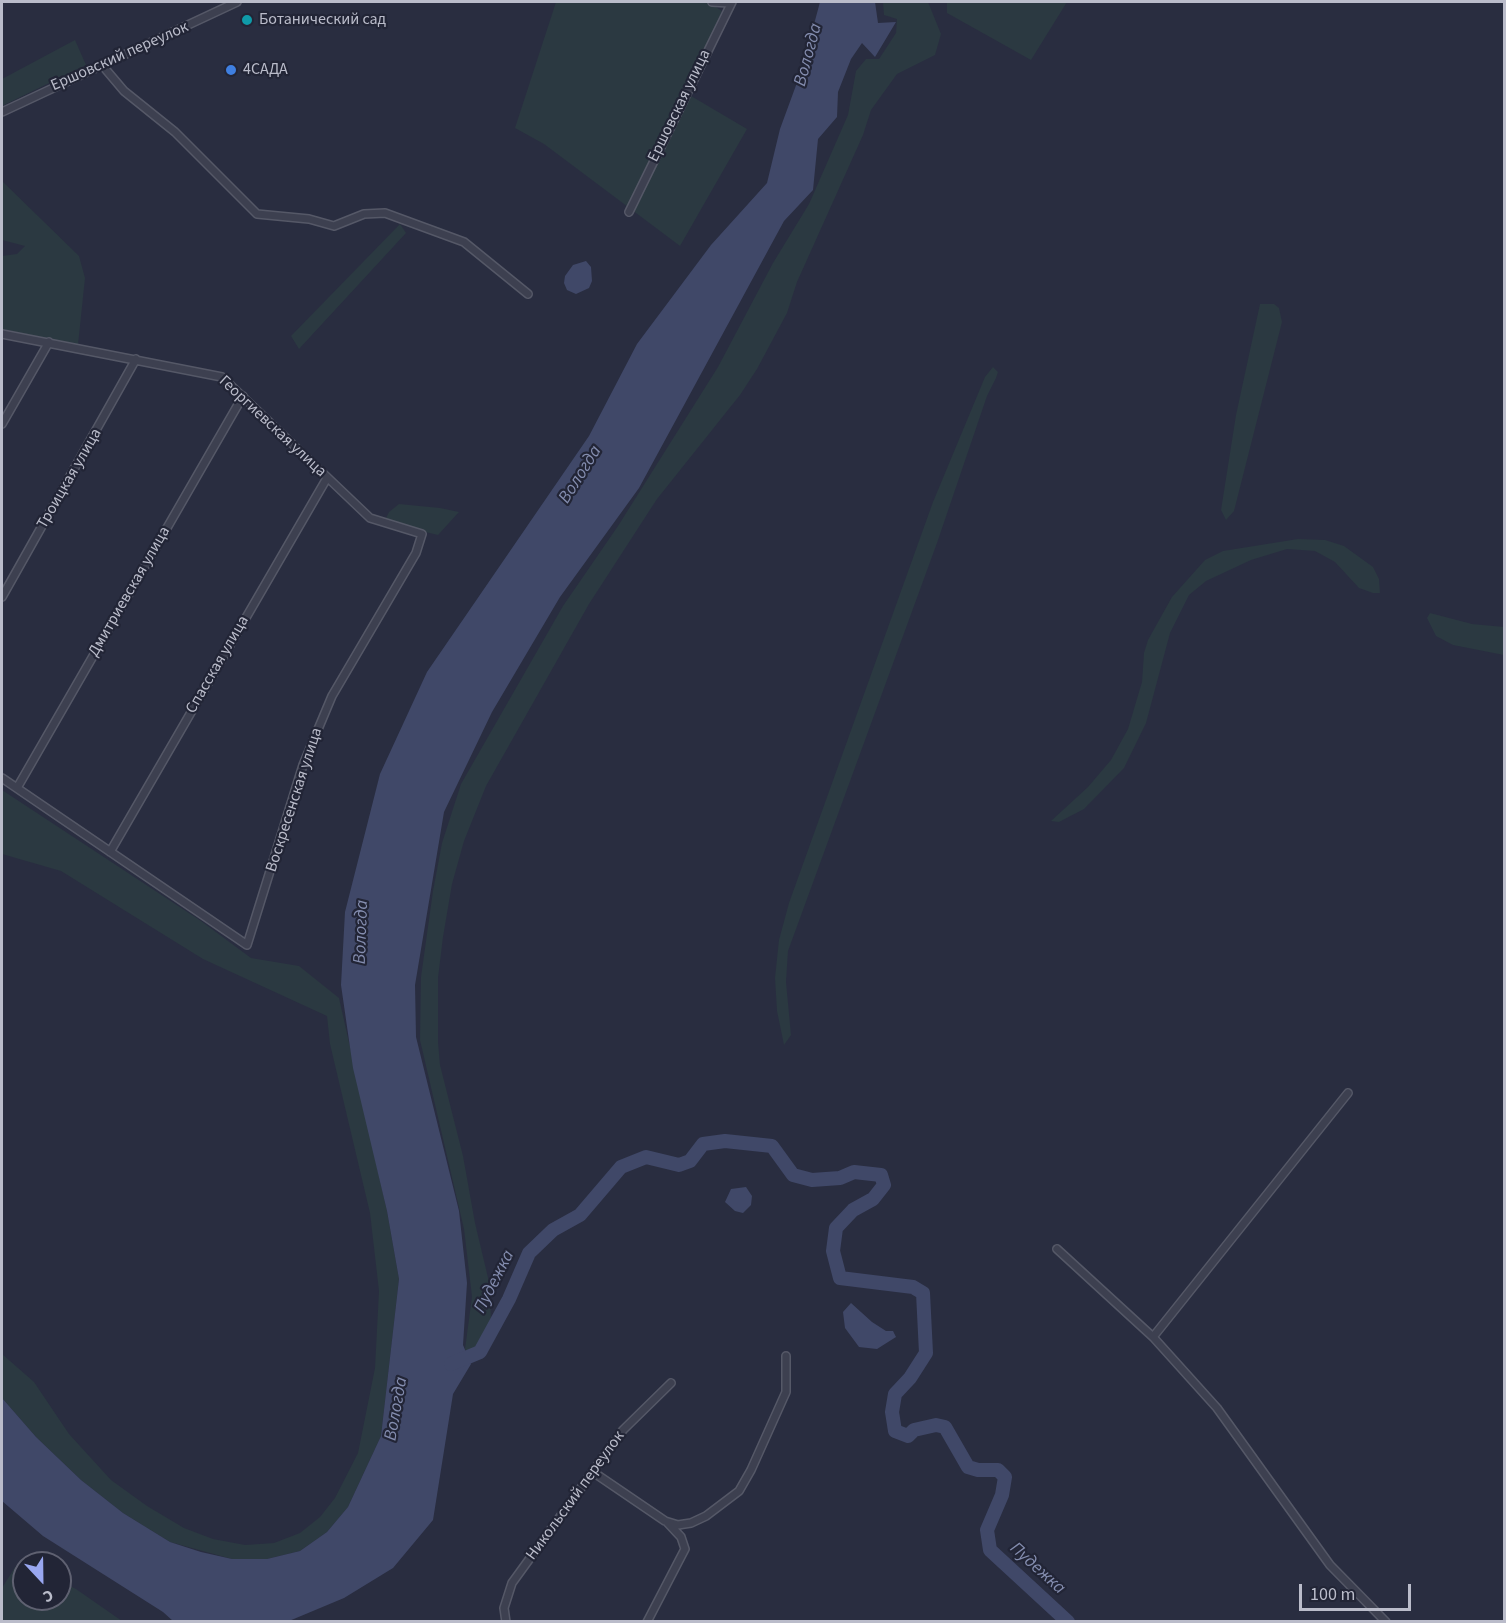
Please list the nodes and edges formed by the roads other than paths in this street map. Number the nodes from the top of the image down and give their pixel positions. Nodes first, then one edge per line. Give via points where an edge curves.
1 (237, 2) edge
2 (712, 2) edge
3 (731, 2) edge
4 (102, 65) junction
5 (2, 112) edge
6 (629, 212) dead end
7 (528, 294) dead end
8 (2, 334) edge
9 (49, 342) junction
10 (136, 359) junction
11 (243, 396) junction
12 (2, 424) edge
13 (327, 478) junction
14 (422, 534) joint
15 (2, 597) edge
16 (2, 778) edge
17 (17, 788) junction
18 (110, 852) junction
19 (1348, 1093) dead end
20 (1057, 1250) dead end
21 (1153, 1337) junction
22 (786, 1356) dead end
23 (671, 1383) dead end
24 (593, 1472) junction
25 (665, 1521) junction
26 (506, 1622) edge
27 (647, 1622) edge
28 (1386, 1622) edge

1 - 4 street, Ершовский переулок
2 - 3 street
3 - 6 street, Ершовская улица
4 - 5 street, Ершовский переулок
4 - 7 street via 124,91 175,132 257,214 309,219 334,226 364,214 385,213 464,242
8 - 9 street, Георгиевская улица
9 - 10 street, Георгиевская улица
9 - 12 street
10 - 11 street, Георгиевская улица via 211,373 222,377
10 - 15 street, Троицкая улица
11 - 13 street, Георгиевская улица
11 - 17 street, Дмитриевская улица
13 - 14 street, Георгиевская улица via 370,518
13 - 18 street, Спасская улица
14 - 18 street, Воскресенская улица via 416,553 332,696 303,765 247,945
16 - 17 street
17 - 18 street
19 - 21 street
20 - 21 street
21 - 28 street via 1217,1408 1329,1565
22 - 25 street via 786,1392 739,1491 719,1508 691,1523
23 - 24 street, Никольский переулок via 623,1430
24 - 25 street
24 - 26 street, Никольский переулок via 512,1583 504,1608
25 - 27 street via 681,1537 685,1549

